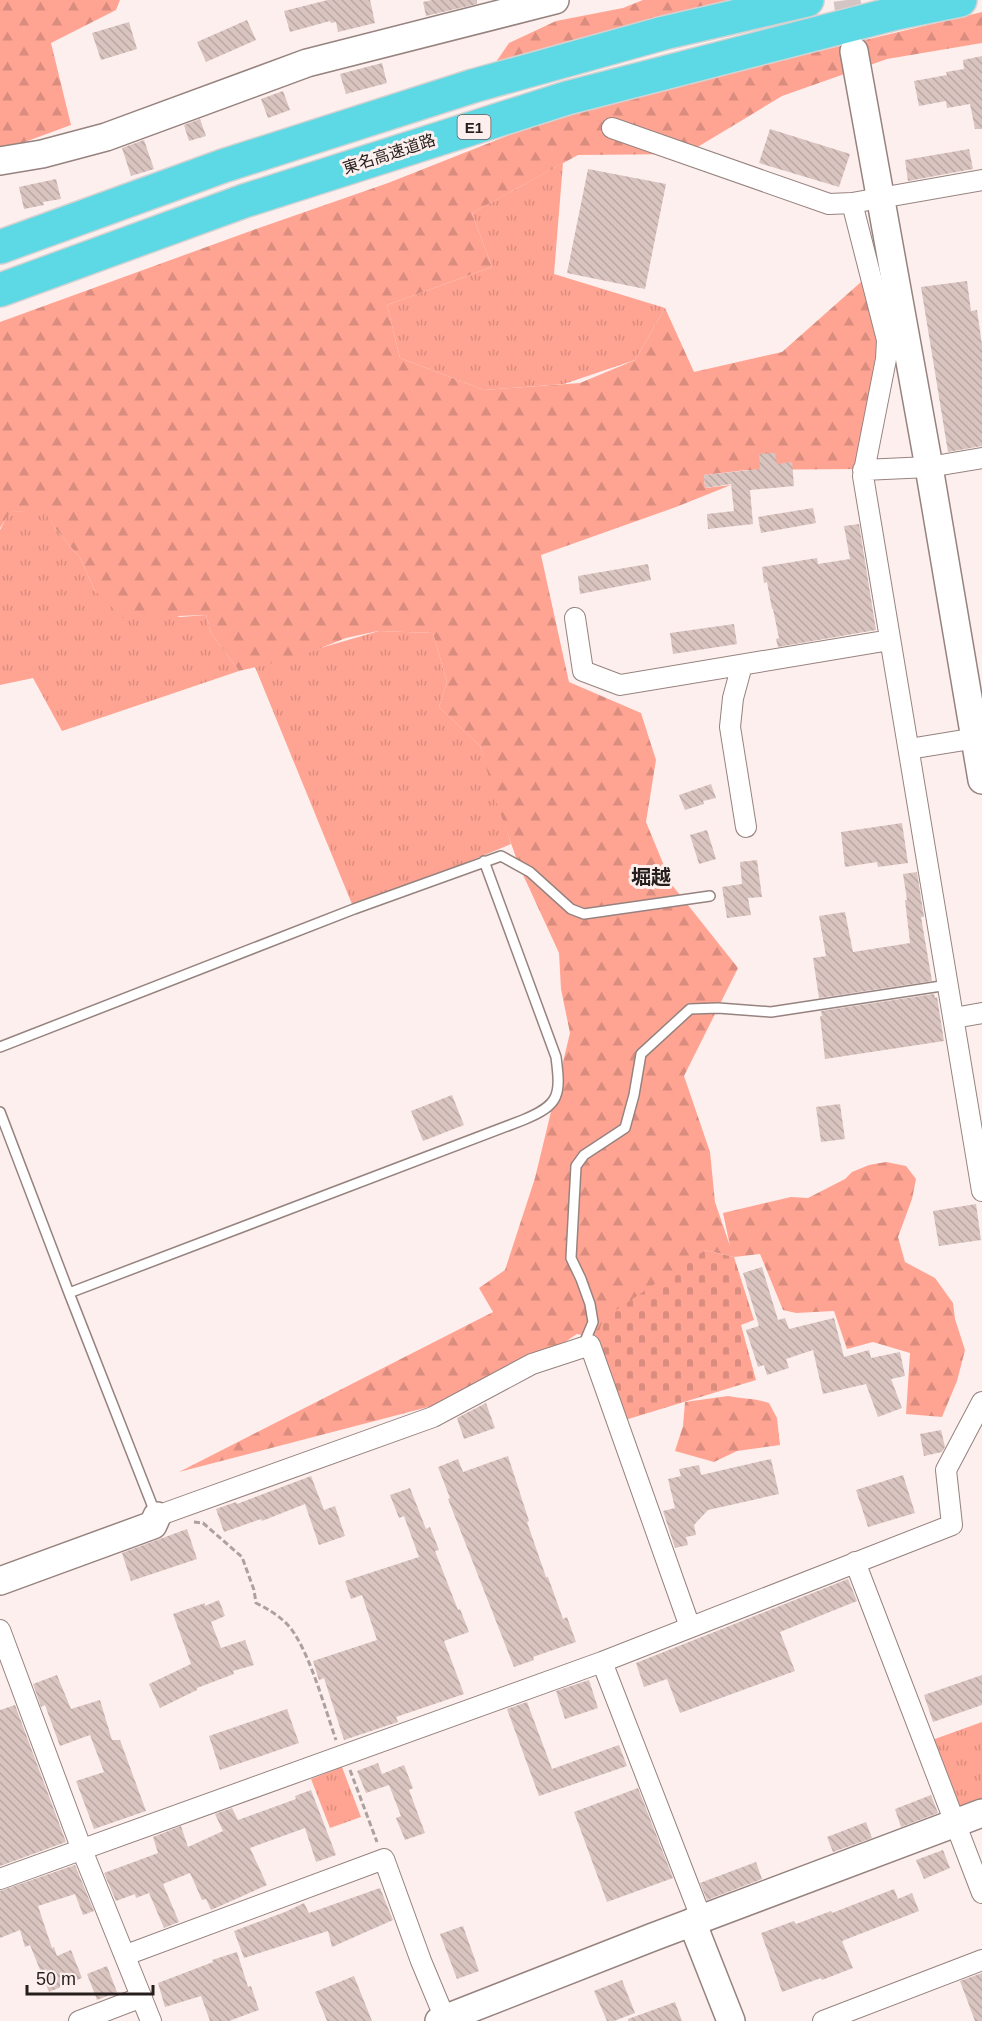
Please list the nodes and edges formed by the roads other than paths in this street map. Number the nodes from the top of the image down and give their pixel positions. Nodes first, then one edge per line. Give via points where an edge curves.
1 (555, 0) edge
2 (807, 0) edge
3 (960, 0) edge
4 (854, 51) tunnel mouth
5 (612, 128) dead end
6 (0, 161) edge
7 (982, 182) edge
8 (881, 198) junction
9 (852, 203) junction
10 (0, 247) edge
11 (0, 290) edge
12 (982, 458) edge
13 (929, 467) junction
14 (863, 470) junction
15 (575, 618) dead end
16 (890, 640) junction
17 (742, 665) junction
18 (979, 737) edge
19 (909, 749) junction
20 (982, 780) edge
21 (746, 827) dead end
22 (484, 861) junction
23 (710, 896) dead end
24 (948, 985) junction
25 (982, 1013) edge
26 (954, 1018) junction
27 (0, 1047) edge
28 (0, 1112) edge
29 (982, 1191) edge
30 (69, 1293) junction
31 (582, 1348) junction
32 (982, 1402) edge
33 (157, 1516) junction
34 (855, 1562) junction
35 (0, 1581) edge
36 (690, 1627) junction
37 (0, 1630) edge
38 (602, 1662) junction
39 (982, 1814) edge
40 (955, 1823) junction
41 (82, 1850) junction
42 (0, 1879) edge
43 (982, 1893) edge
44 (697, 1921) junction
45 (126, 1955) junction
46 (982, 1960) edge
47 (142, 1997) junction
48 (444, 2020) edge
49 (79, 2021) edge
50 (152, 2021) edge
51 (731, 2021) edge
52 (823, 2021) edge

1 - 6 street via 307,63 106,137
2 - 10 highway, E1 via 664,33 473,86 223,166
3 - 11 highway, 東名高速道路 / E1 via 567,98 244,201
4 - 8 street
5 - 9 street via 829,204
7 - 8 street
8 - 9 street
8 - 13 street
9 - 14 street via 887,340
12 - 13 street
13 - 14 street
13 - 18 street
14 - 16 street
15 - 17 street via 583,671 620,685
16 - 17 street
16 - 19 street
17 - 21 street via 730,727
18 - 19 street
18 - 20 street
19 - 24 street
22 - 23 lane via 501,856 530,872 571,909 584,914
22 - 27 lane
22 - 30 lane via 556,1057 559,1078 553,1103 532,1116
24 - 26 street
24 - 31 lane via 771,1012 690,1009 641,1054 625,1128 584,1155 576,1166 571,1258 590,1304 592,1322
25 - 26 street
26 - 29 street
28 - 30 lane
30 - 33 lane
31 - 33 street via 532,1365 434,1417
31 - 36 street via 590,1345
32 - 34 street via 946,1470 952,1525
33 - 35 street via 153,1526
34 - 36 street
34 - 40 street
36 - 38 street
37 - 41 street
38 - 41 street
38 - 44 street
39 - 40 street
40 - 43 street
40 - 44 street
41 - 42 street
41 - 45 street
44 - 48 street
44 - 51 street
45 - 47 street
45 - 48 street via 384,1859
46 - 52 street
47 - 49 street
47 - 50 street

